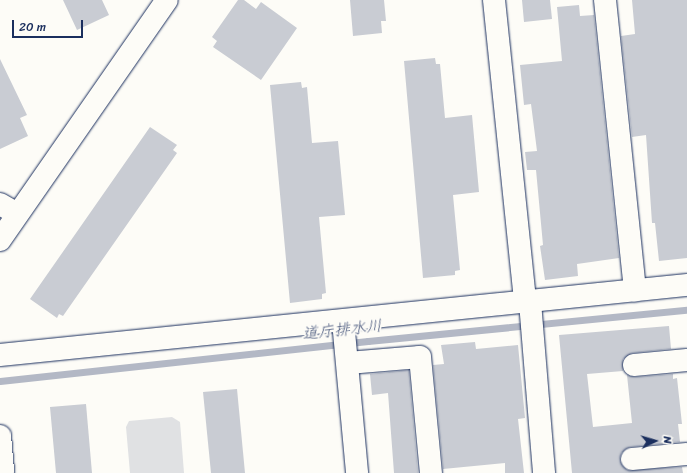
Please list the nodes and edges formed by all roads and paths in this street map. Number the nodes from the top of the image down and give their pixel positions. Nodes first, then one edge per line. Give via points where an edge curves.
1 (167, 0) edge
2 (494, 0) edge
3 (605, 0) edge
4 (8, 209) edge
5 (0, 240) edge
6 (687, 285) edge
7 (634, 290) junction
8 (530, 312) junction
9 (344, 326) junction
10 (0, 355) edge
11 (347, 359) junction
12 (687, 360) edge
13 (634, 365) dead end
14 (0, 436) edge
15 (687, 454) edge
16 (632, 459) dead end
17 (3, 473) edge
18 (357, 473) edge
19 (431, 473) edge
20 (544, 473) edge

1 - 4 street
2 - 8 street
3 - 7 street
4 - 5 street
6 - 7 street
7 - 8 street
8 - 9 street
8 - 20 street
9 - 10 street
9 - 11 street
11 - 18 street
11 - 19 street via 420,357
12 - 13 street
14 - 17 street
15 - 16 street

